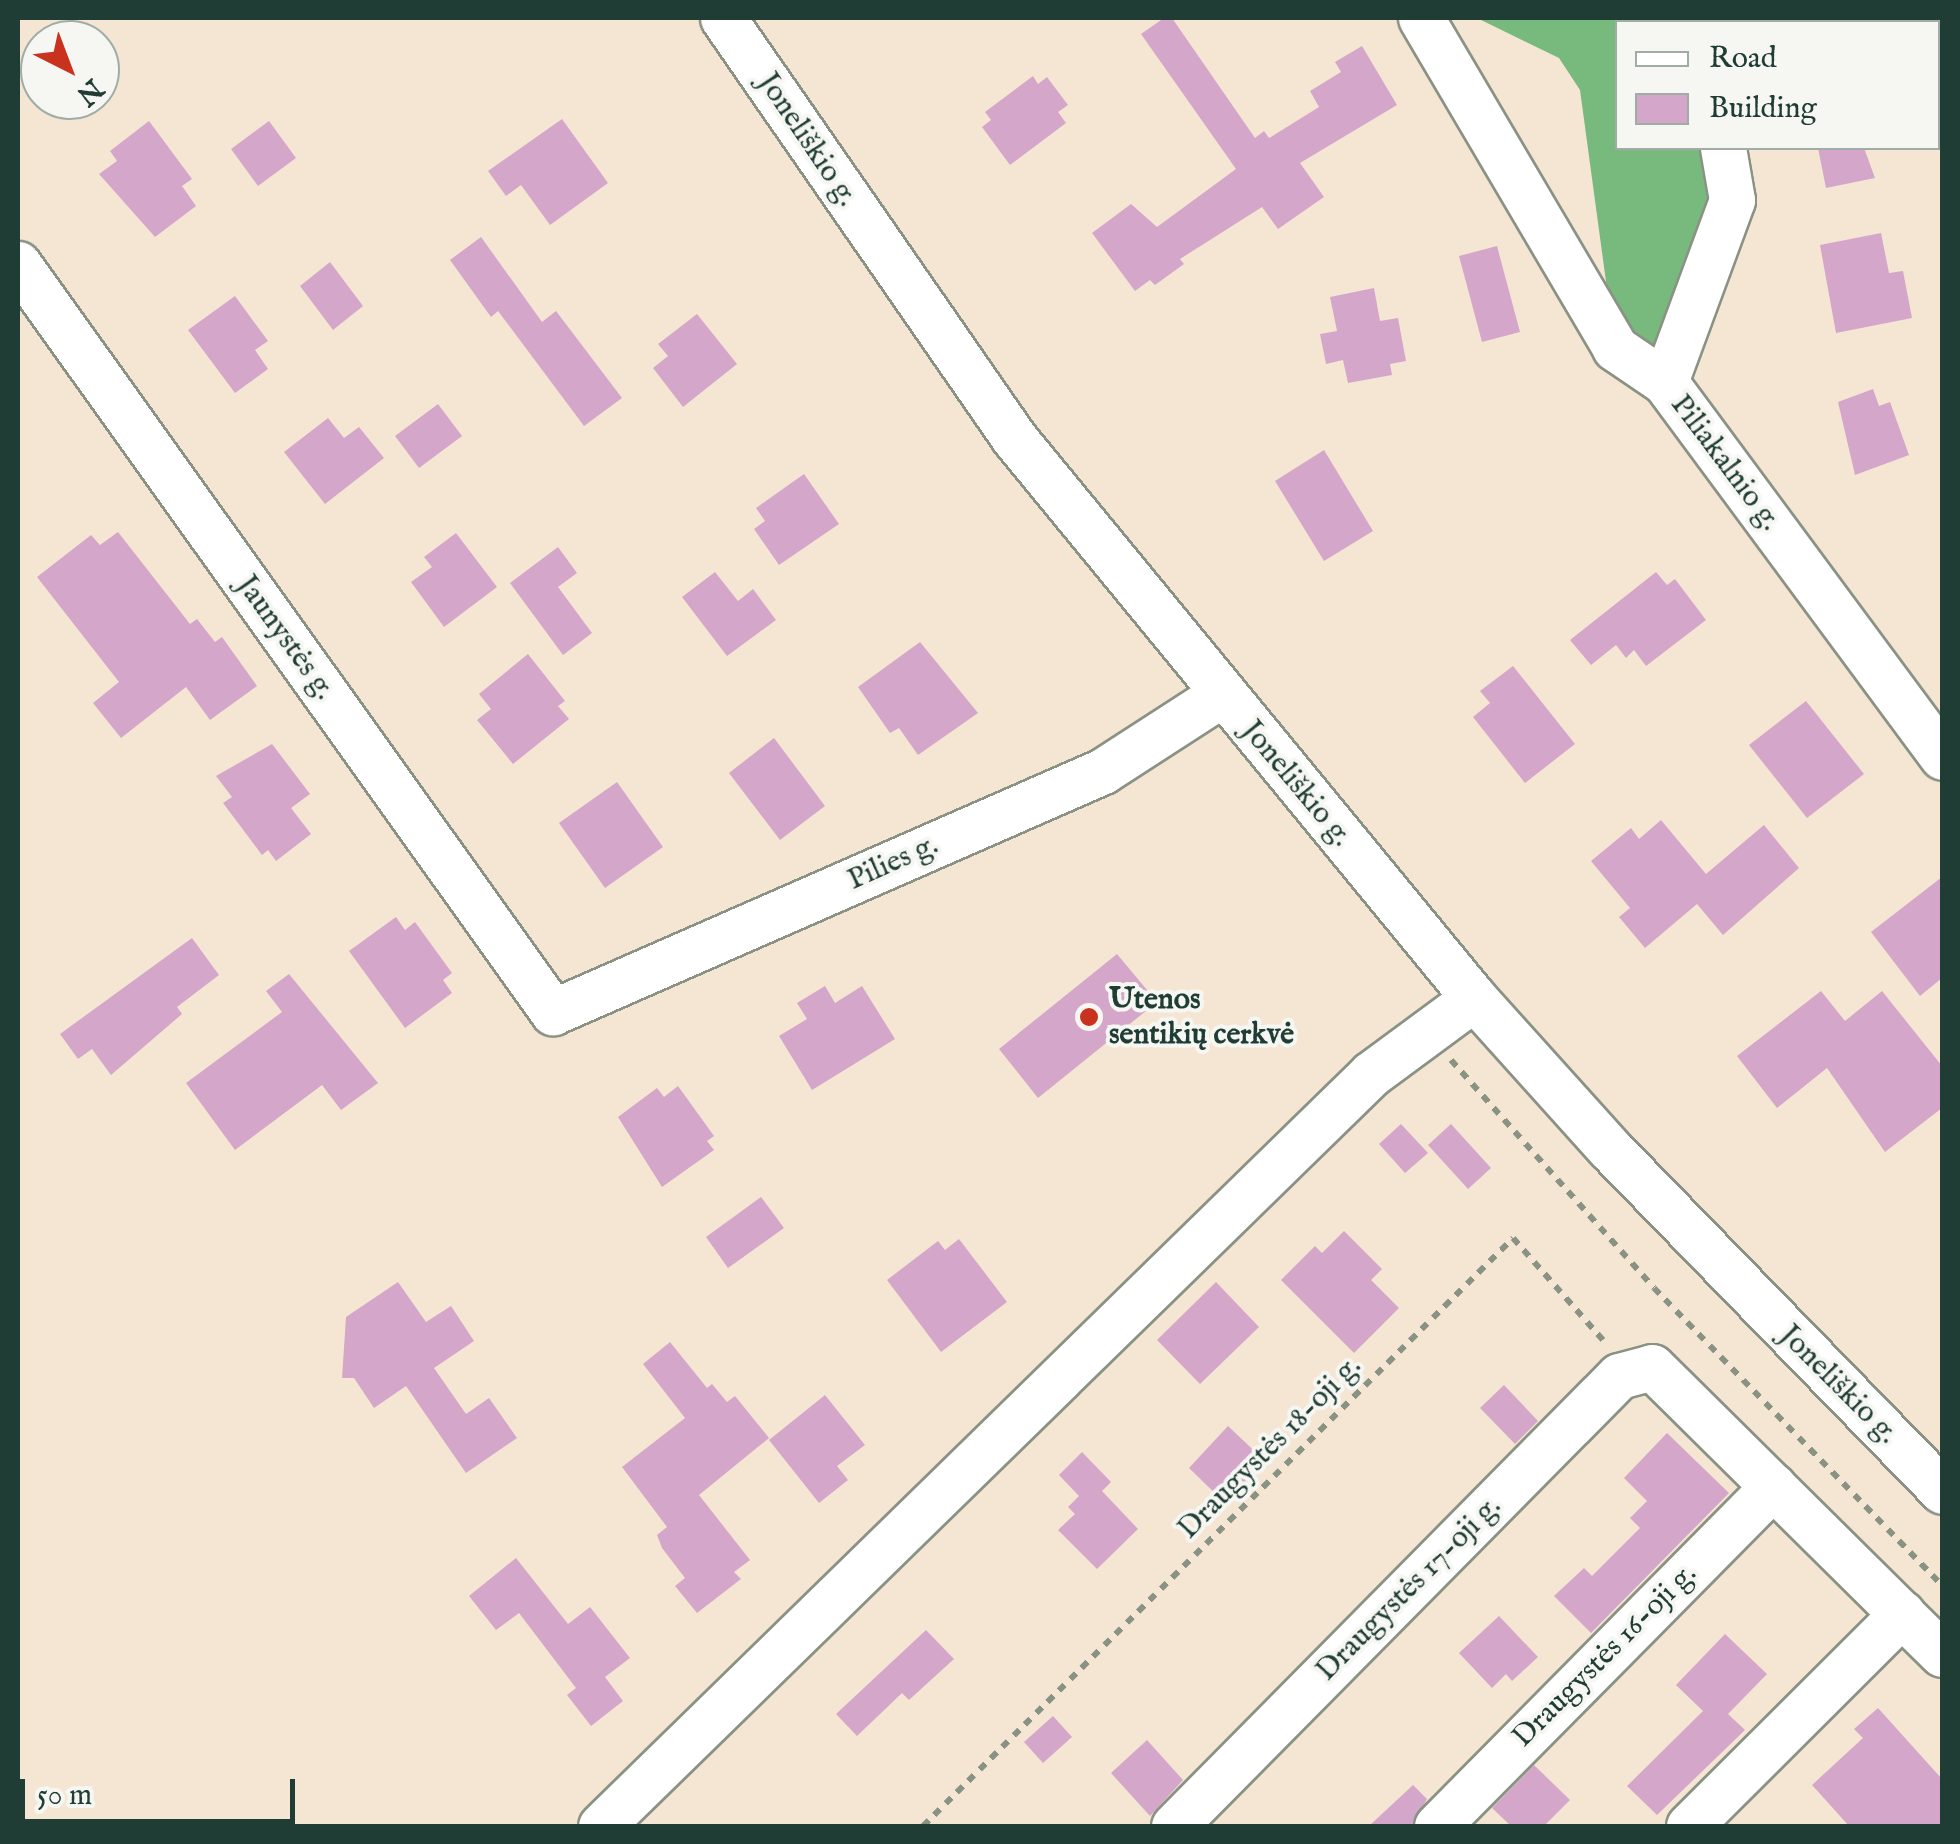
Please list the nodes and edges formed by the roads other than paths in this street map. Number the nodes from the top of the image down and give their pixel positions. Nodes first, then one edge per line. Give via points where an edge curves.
1 (723, 18) edge
2 (1421, 18) edge
3 (1723, 150) edge
4 (18, 264) edge
5 (1665, 382) junction
6 (1222, 694) junction
7 (1942, 756) edge
8 (1474, 998) junction
9 (553, 1012) joint
10 (1773, 1486) junction
11 (1942, 1490) edge
12 (1902, 1614) junction
13 (1942, 1654) edge
14 (601, 1826) edge
15 (1174, 1826) edge
16 (1437, 1826) edge
17 (1690, 1826) edge

1 - 6 street, Joneliškio g. via 1014,438
2 - 5 street, Piliakalnio g. via 1615,348
3 - 5 street via 1732,200
4 - 9 street, Jaunystės g.
5 - 7 street, Piliakalnio g.
6 - 8 street, Joneliškio g.
6 - 9 street, Pilies g. via 1103,772
8 - 11 street, Joneliškio g. via 1608,1148
8 - 14 street via 1371,1074
10 - 12 street
10 - 15 street, Draugystės 17-oji g. via 1652,1367 1619,1376
10 - 16 street, Draugystės 16-oji g.
12 - 13 street
12 - 17 street

